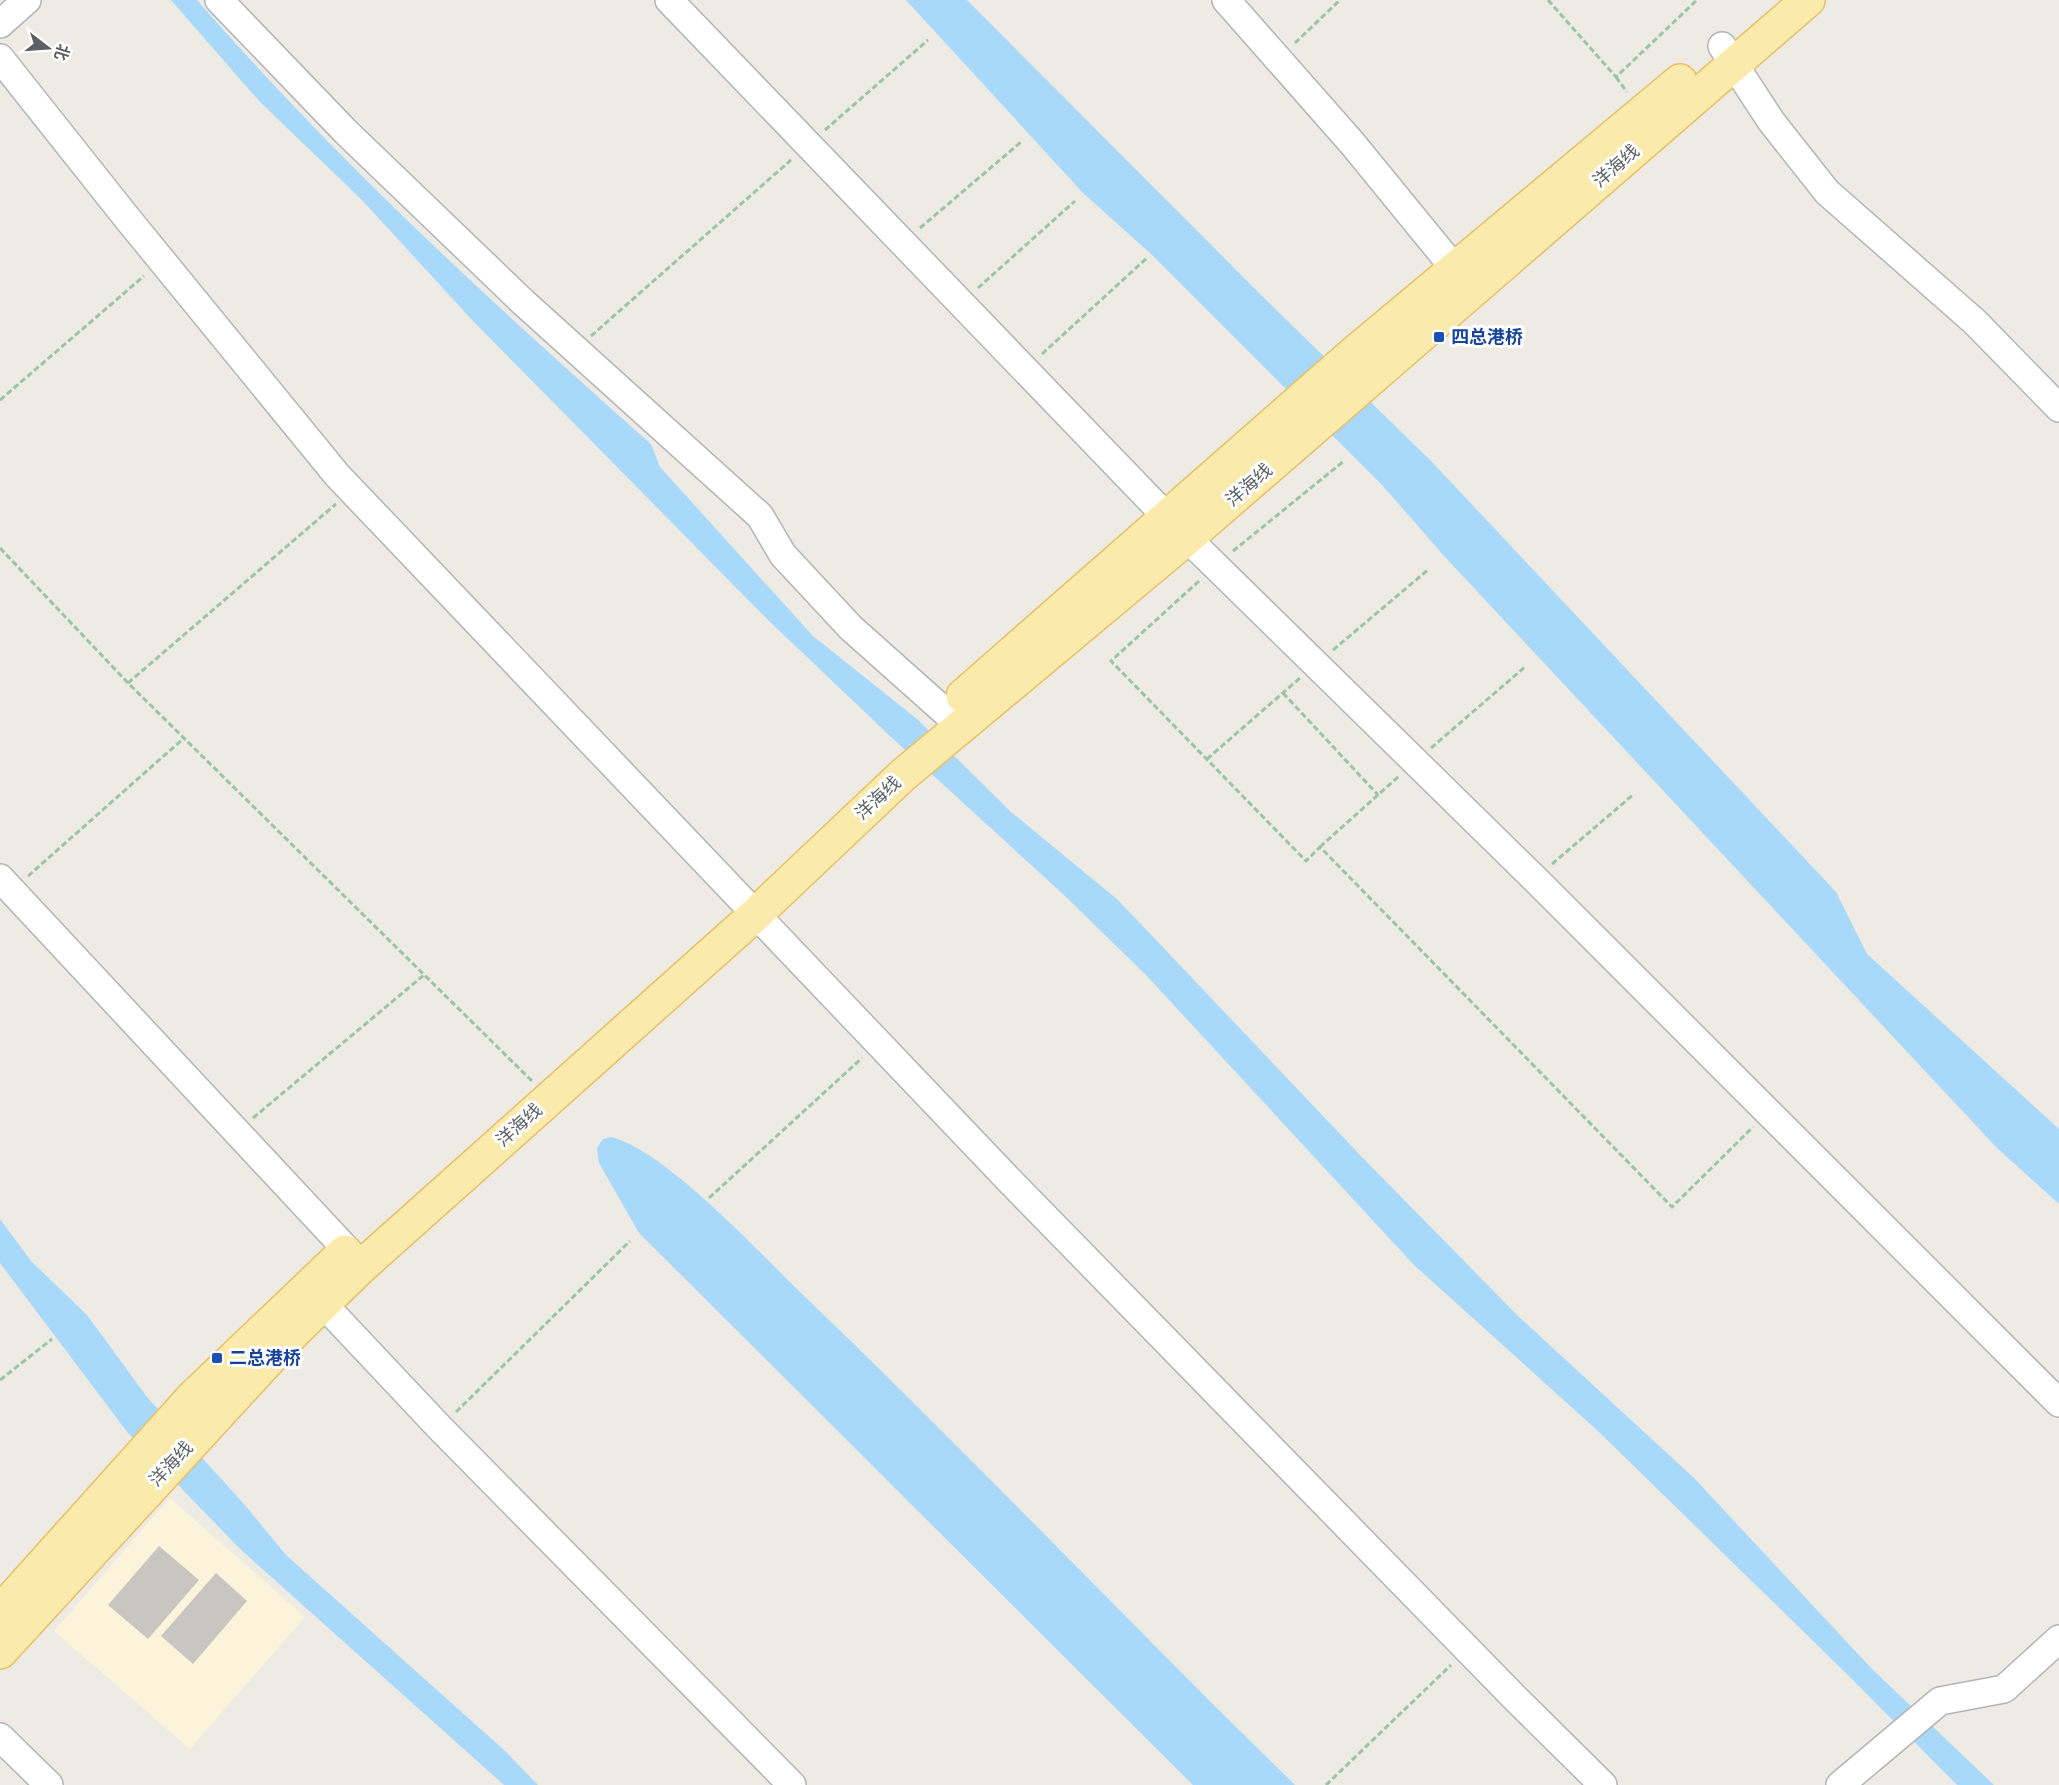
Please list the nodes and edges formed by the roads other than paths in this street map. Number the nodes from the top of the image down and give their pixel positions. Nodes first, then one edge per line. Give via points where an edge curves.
1 (27, 0) edge
2 (219, 0) edge
3 (669, 0) edge
4 (1226, 0) edge
5 (1775, 0) edge
6 (1808, 0) edge
7 (0, 24) edge
8 (1728, 55) junction
9 (0, 58) edge
10 (1464, 280) junction
11 (2059, 408) edge
12 (1279, 439) junction
13 (1177, 527) junction
14 (948, 723) junction
15 (6, 884) edge
16 (748, 906) junction
17 (355, 1258) junction
18 (315, 1295) junction
19 (2059, 1402) edge
20 (138, 1478) junction
21 (0, 1612) edge
22 (2059, 1639) edge
23 (0, 1652) edge
24 (0, 1737) edge
25 (49, 1785) edge
26 (792, 1785) edge
27 (1603, 1785) edge
28 (1840, 1785) edge

1 - 7 street
2 - 14 street via 345,132 576,350 760,516 783,555
3 - 13 street
4 - 10 street via 1352,143
5 - 8 main road, 洋海线
6 - 8 main road, 洋海线
8 - 10 main road, 洋海线
8 - 11 street via 1771,121 1827,192 1975,322
9 - 16 street via 161,261 352,490
10 - 12 main road, 洋海线 via 1386,367
10 - 12 main road, 洋海线 via 1353,354
12 - 13 main road, 洋海线
13 - 14 main road, 洋海线
13 - 19 street
14 - 16 main road, 洋海线
15 - 17 street
16 - 17 main road, 洋海线
16 - 17 main road, 洋海线 via 534,1083
16 - 27 street via 1008,1179
17 - 18 main road, 洋海线
18 - 20 main road, 洋海线
18 - 26 street via 440,1428
20 - 21 main road, 洋海线
20 - 23 main road, 洋海线
22 - 28 street via 2004,1689 1940,1701
24 - 25 street

